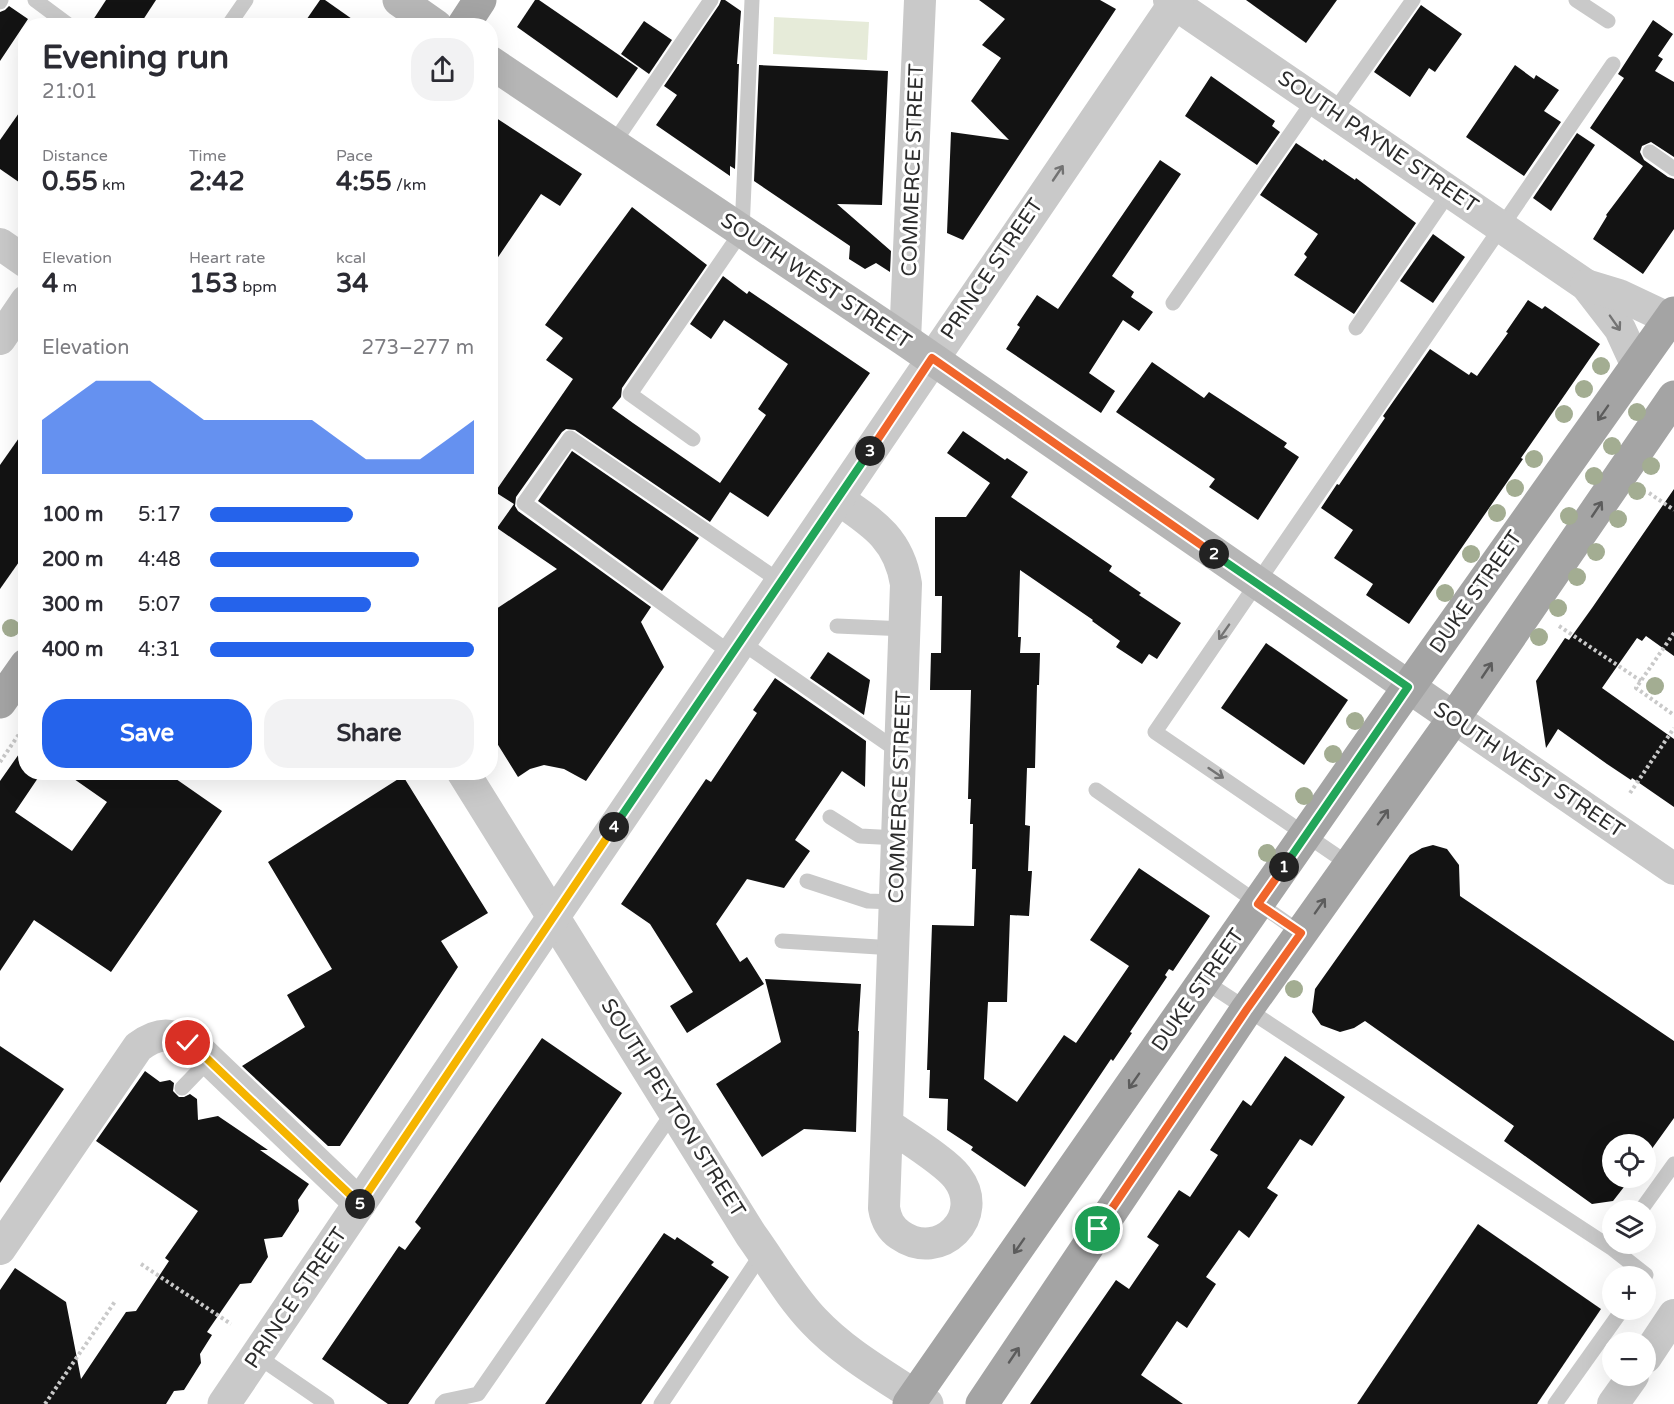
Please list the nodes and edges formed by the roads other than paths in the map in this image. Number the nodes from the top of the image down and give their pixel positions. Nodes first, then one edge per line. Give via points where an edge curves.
1 (35, 0) edge
2 (246, 0) edge
3 (399, 0) edge
4 (480, 0) edge
5 (711, 0) edge
6 (752, 0) edge
7 (920, 0) edge
8 (1413, 0) edge
9 (1576, 0) edge
10 (1173, 1) edge
11 (59, 18) edge
12 (234, 18) edge
13 (425, 18) edge
14 (468, 18) edge
15 (1608, 21) dead end
16 (1613, 64) dead end
17 (498, 67) edge
18 (1323, 107) junction
19 (613, 144) junction
20 (1650, 152) dead end
21 (1674, 169) edge
22 (1450, 191) junction
23 (1502, 226) junction
24 (742, 231) junction
25 (0, 244) edge
26 (18, 256) edge
27 (1586, 285) junction
28 (1173, 303) dead end
29 (18, 313) edge
30 (1673, 318) edge
31 (1356, 328) dead end
32 (0, 339) edge
33 (905, 340) junction
34 (932, 358) junction
35 (1637, 366) junction
36 (1674, 397) edge
37 (693, 439) dead end
38 (838, 499) junction
39 (781, 582) junction
40 (1258, 584) junction
41 (837, 626) dead end
42 (906, 629) junction
43 (736, 648) junction
44 (18, 676) edge
45 (1408, 687) junction
46 (0, 702) edge
47 (1454, 718) junction
48 (902, 753) junction
49 (468, 780) edge
50 (1096, 790) dead end
51 (830, 817) dead end
52 (1306, 835) junction
53 (898, 838) junction
54 (1350, 865) junction
55 (1674, 869) edge
56 (807, 881) dead end
57 (895, 902) junction
58 (1258, 904) junction
59 (554, 916) junction
60 (1301, 933) junction
61 (782, 941) dead end
62 (894, 948) junction
63 (1204, 981) junction
64 (1247, 1009) junction
65 (209, 1060) junction
66 (182, 1089) dead end
67 (674, 1111) junction
68 (887, 1124) dead end
69 (1674, 1164) edge
70 (1648, 1200) edge
71 (360, 1204) junction
72 (1602, 1238) edge
73 (0, 1248) edge
74 (763, 1252) junction
75 (1624, 1254) edge
76 (1636, 1266) edge
77 (1674, 1315) edge
78 (1615, 1320) edge
79 (1656, 1341) edge
80 (257, 1356) junction
81 (1626, 1386) edge
82 (917, 1401) edge
83 (225, 1404) edge
84 (327, 1404) edge
85 (442, 1404) edge
86 (661, 1404) edge
87 (982, 1404) edge
88 (1555, 1404) edge
89 (1613, 1404) edge

1 - 11 lane
2 - 12 lane
3 - 13 main road
4 - 14 main road
5 - 19 lane
6 - 24 lane
7 - 33 street, COMMERCE STREET
8 - 18 lane
9 - 15 lane
10 - 18 street, SOUTH PAYNE STREET
34 -> 10 street, PRINCE STREET
16 - 23 lane
17 - 19 main road, SOUTH WEST STREET
18 - 22 street, SOUTH PAYNE STREET
18 - 28 lane
19 - 24 main road, SOUTH WEST STREET
20 - 21 lane
22 - 23 street, SOUTH PAYNE STREET
22 - 31 lane
23 - 27 street, SOUTH PAYNE STREET
23 - 40 lane
24 - 33 main road, SOUTH WEST STREET
24 - 37 lane via 630,394
25 - 26 street
27 - 30 street, SOUTH PAYNE STREET
27 -> 35 street, SOUTH PAYNE STREET via 1620,329
29 - 32 street
30 - 35 main road, DUKE STREET
33 - 34 main road, SOUTH WEST STREET
34 - 38 street, PRINCE STREET
34 - 40 main road, SOUTH WEST STREET
35 -> 45 main road, DUKE STREET
47 -> 36 main road
38 - 39 street, PRINCE STREET
38 - 42 street, COMMERCE STREET via 871,522 896,550 906,584
39 - 43 street, PRINCE STREET
39 - 43 lane via 570,438 524,503
40 - 45 main road, SOUTH WEST STREET
40 -> 52 lane via 1155,732
41 - 42 lane
42 - 48 street, COMMERCE STREET
43 - 48 lane
43 - 59 street, PRINCE STREET
44 - 46 main road
45 - 47 main road, SOUTH WEST STREET
45 - 52 main road, DUKE STREET
54 -> 47 main road
47 - 55 street, SOUTH WEST STREET
48 - 53 street, COMMERCE STREET
49 - 59 street, SOUTH PEYTON STREET
50 - 58 lane
51 - 53 lane via 860,836
52 - 54 lane
52 - 58 main road, DUKE STREET
53 - 57 street, COMMERCE STREET
60 -> 54 main road
56 - 57 lane via 868,900
57 - 62 street, COMMERCE STREET
58 - 60 lane
58 - 63 main road, DUKE STREET
59 - 67 street, SOUTH PEYTON STREET
59 - 71 street, PRINCE STREET
60 - 64 main road
61 - 62 lane
62 - 68 street, COMMERCE STREET
63 - 64 lane
63 -> 82 main road, DUKE STREET
64 - 72 lane
87 -> 64 main road
65 - 66 lane
65 - 71 street
65 - 73 street via 188,1043 167,1034 152,1037 138,1047
67 - 74 street, SOUTH PEYTON STREET
67 - 85 lane via 478,1394
69 - 70 lane
71 - 80 street, PRINCE STREET
74 - 82 street, SOUTH PEYTON STREET via 825,1332
74 - 86 lane
75 - 76 lane
77 - 79 street
78 - 88 lane
80 - 83 street, PRINCE STREET
80 - 84 lane
81 - 89 street

